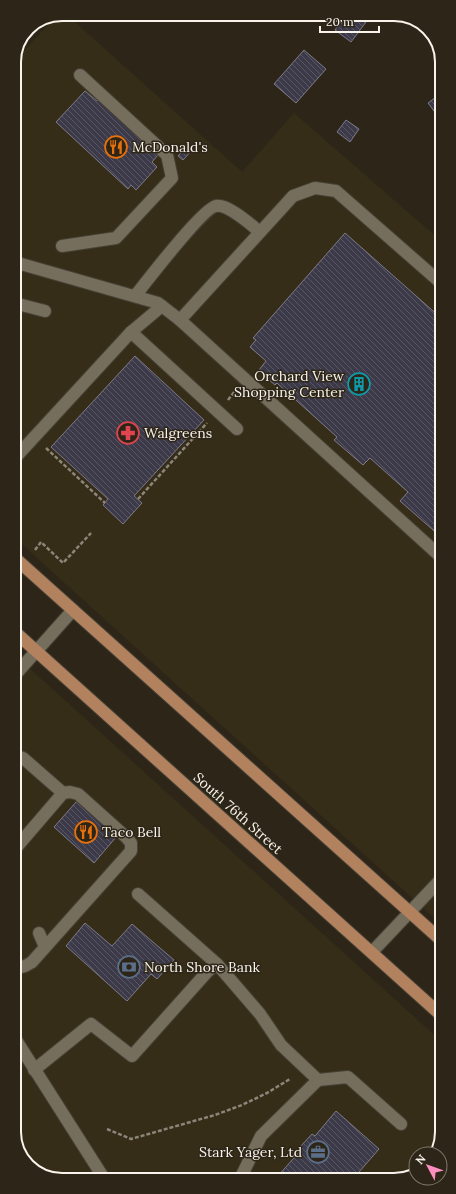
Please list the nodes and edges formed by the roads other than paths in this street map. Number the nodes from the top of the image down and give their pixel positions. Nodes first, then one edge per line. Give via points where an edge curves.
1 (80, 75) dead end
2 (260, 232) junction
3 (62, 246) dead end
4 (21, 264) edge
5 (435, 278) edge
6 (135, 296) junction
7 (21, 305) edge
8 (162, 306) junction
9 (45, 311) dead end
10 (180, 320) junction
11 (131, 332) junction
12 (237, 429) dead end
13 (21, 451) edge
14 (435, 552) edge
15 (21, 563) edge
16 (73, 610) junction
17 (21, 637) edge
18 (36, 651) junction
19 (21, 668) edge
20 (21, 757) edge
21 (63, 793) junction
22 (21, 842) edge
23 (435, 885) edge
24 (138, 894) dead end
25 (410, 912) junction
26 (38, 933) dead end
27 (435, 935) edge
28 (45, 947) junction
29 (372, 952) junction
30 (217, 964) junction
31 (21, 967) edge
32 (435, 1010) edge
33 (21, 1048) edge
34 (34, 1070) junction
35 (318, 1080) junction
36 (401, 1124) dead end
37 (100, 1173) edge
38 (243, 1173) edge

1 - 3 lane via 167,155 172,178 116,238
2 - 5 lane via 293,196 315,188 336,191
2 - 6 lane via 230,210 217,205 212,206
2 - 10 lane
4 - 6 lane
6 - 8 lane
7 - 9 lane
8 - 10 lane
8 - 11 lane
10 - 14 lane
11 - 12 lane
11 - 13 lane
15 - 16 main road
16 - 18 lane
16 - 25 main road
17 - 18 main road, South 76th Street
18 - 19 lane
18 - 29 main road, South 76th Street
20 - 21 lane
21 - 22 lane
21 - 28 lane via 78,794 126,837 131,843 131,851
23 - 25 lane
24 - 30 lane
25 - 27 main road
25 - 29 lane
26 - 28 lane
28 - 31 lane via 32,962
29 - 32 main road, South 76th Street
30 - 34 lane via 132,1056 91,1024
30 - 35 lane via 260,1014 281,1045
33 - 34 lane
34 - 37 lane
35 - 36 lane via 348,1077
35 - 38 lane via 261,1136

